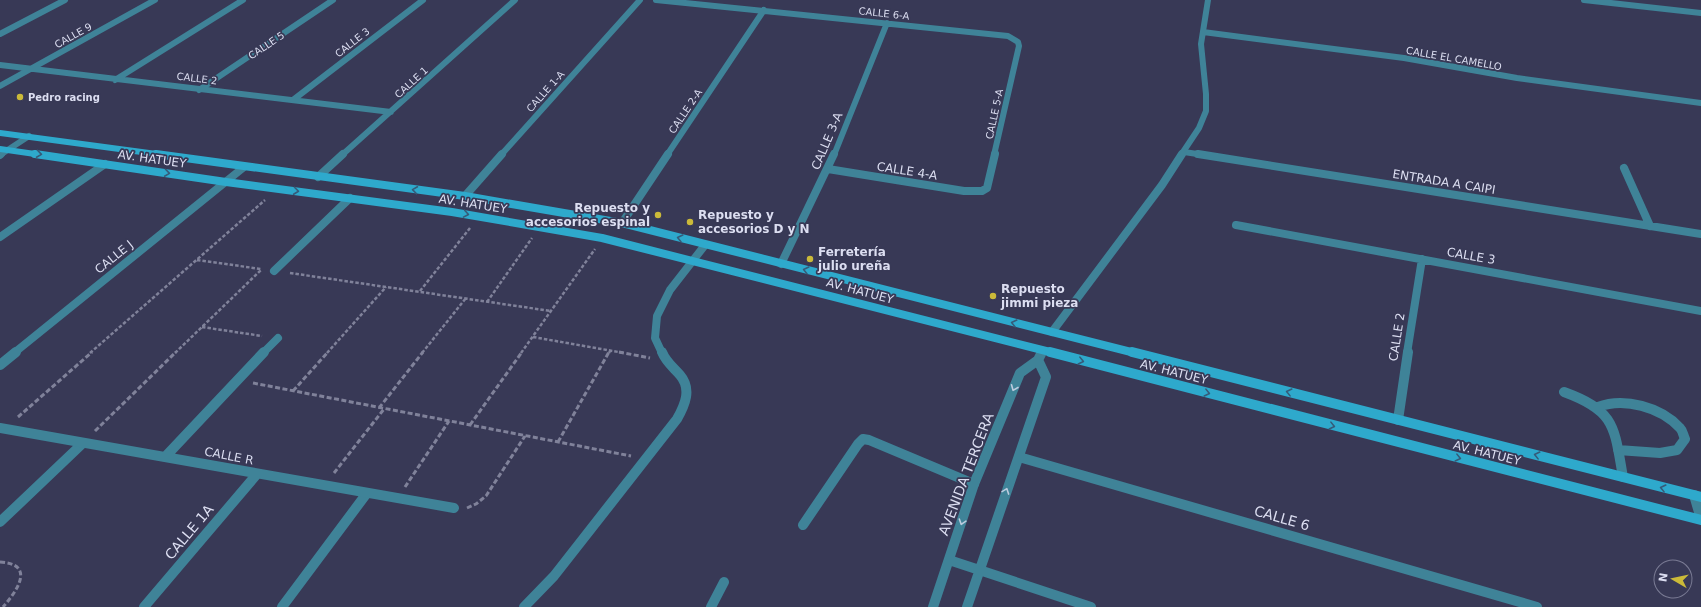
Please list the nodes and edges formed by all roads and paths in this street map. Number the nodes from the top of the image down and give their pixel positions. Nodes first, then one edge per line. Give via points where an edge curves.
1 (66, 0) edge
2 (155, 0) edge
3 (243, 0) edge
4 (333, 0) edge
5 (423, 0) edge
6 (515, 0) edge
7 (640, 0) edge
8 (656, 0) edge
9 (1208, 0) edge
10 (1584, 0) edge
11 (764, 10) junction
12 (1701, 13) edge
13 (887, 23) junction
14 (1203, 32) junction
15 (0, 34) edge
16 (1014, 39) joint
17 (0, 65) edge
18 (29, 70) junction
19 (114, 80) junction
20 (0, 86) edge
21 (199, 90) junction
22 (293, 100) junction
23 (1701, 103) edge
24 (391, 112) junction
25 (0, 133) edge
26 (29, 136) junction
27 (0, 148) edge
28 (8, 150) junction
29 (1184, 152) junction
30 (0, 155) edge
31 (105, 164) junction
32 (244, 167) junction
33 (1624, 168) dead end
34 (828, 169) junction
35 (318, 177) junction
36 (226, 182) junction
37 (278, 188) junction
38 (982, 191) joint
39 (465, 196) junction
40 (350, 198) junction
41 (479, 216) junction
42 (622, 223) junction
43 (1236, 224) dead end
44 (1650, 226) junction
45 (539, 227) junction
46 (1701, 234) edge
47 (0, 237) edge
48 (602, 238) junction
49 (705, 244) junction
50 (1422, 259) junction
51 (197, 260) junction
52 (693, 260) junction
53 (780, 264) junction
54 (262, 269) junction
55 (274, 271) junction
56 (386, 287) junction
57 (420, 292) junction
58 (466, 298) junction
59 (487, 302) junction
60 (551, 311) junction
61 (1701, 311) edge
62 (202, 327) junction
63 (1052, 332) junction
64 (533, 337) junction
65 (278, 338) joint
66 (610, 351) junction
67 (1041, 355) junction
68 (666, 361) junction
69 (0, 365) edge
70 (239, 380) junction
71 (293, 391) junction
72 (1564, 392) dead end
73 (1598, 407) junction
74 (379, 408) junction
75 (384, 409) junction
76 (1398, 420) junction
77 (450, 421) junction
78 (470, 425) junction
79 (3, 429) edge
80 (525, 436) junction
81 (83, 442) junction
82 (558, 442) junction
83 (1618, 450) junction
84 (165, 457) junction
85 (1019, 457) junction
86 (647, 459) junction
87 (257, 474) junction
88 (1622, 477) junction
89 (974, 484) junction
90 (324, 486) junction
91 (367, 493) junction
92 (1697, 496) edge
93 (397, 498) junction
94 (454, 508) joint
95 (1701, 520) edge
96 (0, 522) edge
97 (803, 525) dead end
98 (949, 560) junction
99 (0, 562) edge
100 (979, 570) junction
101 (724, 582) dead end
102 (3, 607) edge
103 (144, 607) edge
104 (282, 607) edge
105 (524, 607) edge
106 (711, 607) edge
107 (933, 607) edge
108 (967, 607) edge
109 (1092, 607) edge
110 (1537, 607) edge

1 - 15 street
2 - 18 street, CALLE 9
3 - 19 street
4 - 21 street, CALLE 5
5 - 22 street, CALLE 3
6 - 24 street, CALLE 1
7 - 39 street, CALLE 1-A
8 - 11 street, CALLE 6-A
9 - 14 street
10 - 12 street
11 - 13 street, CALLE 6-A
11 - 42 street, CALLE 2-A
13 - 16 street, CALLE 6-A via 1000,34
13 - 34 street, CALLE 3-A
14 - 23 street, CALLE EL CAMELLO via 1404,58 1517,78
14 - 29 street via 1201,44 1206,111
16 - 38 street, CALLE 5-A via 1018,42 1018,54 990,182
17 - 18 street, CALLE 2
18 - 19 street, CALLE 2
18 - 20 street, CALLE 9
19 - 21 street, CALLE 2
21 - 22 street, CALLE 2
22 - 24 street, CALLE 2
24 - 35 street, CALLE 1
25 - 26 main road, AV. HATUEY
26 - 28 street
26 - 32 main road, AV. HATUEY
27 - 28 main road, AV. HATUEY
28 - 30 street
28 -> 31 main road, AV. HATUEY
29 - 44 street, ENTRADA A CAIPI
29 - 63 street
31 -> 36 main road, AV. HATUEY
31 - 47 street
32 - 35 main road, AV. HATUEY
32 - 36 street, CALLE J
33 - 44 street
34 - 38 street, CALLE 4-A via 964,191
34 - 53 street, CALLE 3-A
39 -> 35 main road, AV. HATUEY
36 - 37 main road, AV. HATUEY
36 - 69 street, CALLE J
37 -> 40 main road, AV. HATUEY
37 - 51 path
39 - 42 main road, AV. HATUEY
40 -> 41 main road, AV. HATUEY
40 - 55 street
41 - 45 main road, AV. HATUEY
41 - 57 path
49 -> 42 main road, AV. HATUEY
43 - 50 street, CALLE 3
44 - 46 street, ENTRADA A CAIPI
45 - 48 main road, AV. HATUEY
45 - 59 path
48 - 52 main road, AV. HATUEY
48 - 60 path
49 - 52 street
49 - 53 main road, AV. HATUEY
50 - 61 street, CALLE 3
50 - 76 street, CALLE 2
51 - 54 path
51 - 79 path
52 - 67 main road, AV. HATUEY
52 - 68 street via 670,290 657,316 655,338
63 -> 53 main road, AV. HATUEY
54 - 55 path
54 - 62 path
55 - 56 path
56 - 57 path
56 - 71 path
57 - 58 path
58 - 59 path
58 - 74 path
59 - 60 path
60 - 64 path
62 - 65 path
62 - 81 path
76 -> 63 main road, AV. HATUEY
64 - 66 path
64 - 78 path
65 - 70 street
66 - 68 path
66 - 82 path
67 - 85 street via 1046,377
67 -> 89 street, AVENIDA TERCERA via 1020,373
67 -> 95 main road, AV. HATUEY
68 - 86 street via 681,376 687,389 685,404
70 - 71 path
70 - 84 street
71 - 74 path
72 - 73 street via 1584,398
73 - 83 street via 1608,418
73 - 83 street via 1614,401 1652,410 1681,429 1685,439 1677,450 1660,453
74 - 75 path
75 - 77 path
75 - 90 path
88 -> 76 main road, AV. HATUEY
77 - 78 path
77 - 93 path
78 - 80 path
79 - 81 street, CALLE R
80 - 82 path
80 - 94 path via 481,501 473,507
81 - 84 street, CALLE R
81 - 96 street
82 - 86 path
83 - 88 street
84 - 87 street, CALLE R
100 -> 85 street
85 - 110 street, CALLE 6
86 - 105 street via 554,576
87 - 90 street, CALLE R
87 - 103 street, CALLE 1A
92 -> 88 main road, AV. HATUEY
89 - 97 street via 869,440 863,440
89 -> 98 street, AVENIDA TERCERA
90 - 91 street, CALLE R
91 - 93 street, CALLE R
91 - 104 street
92 - 95 street
93 - 94 street, CALLE R
98 - 100 street
98 - 107 street, AVENIDA TERCERA
99 - 102 path via 12,564 20,571 21,579 17,592
100 - 108 street
100 - 109 street
101 - 106 street

